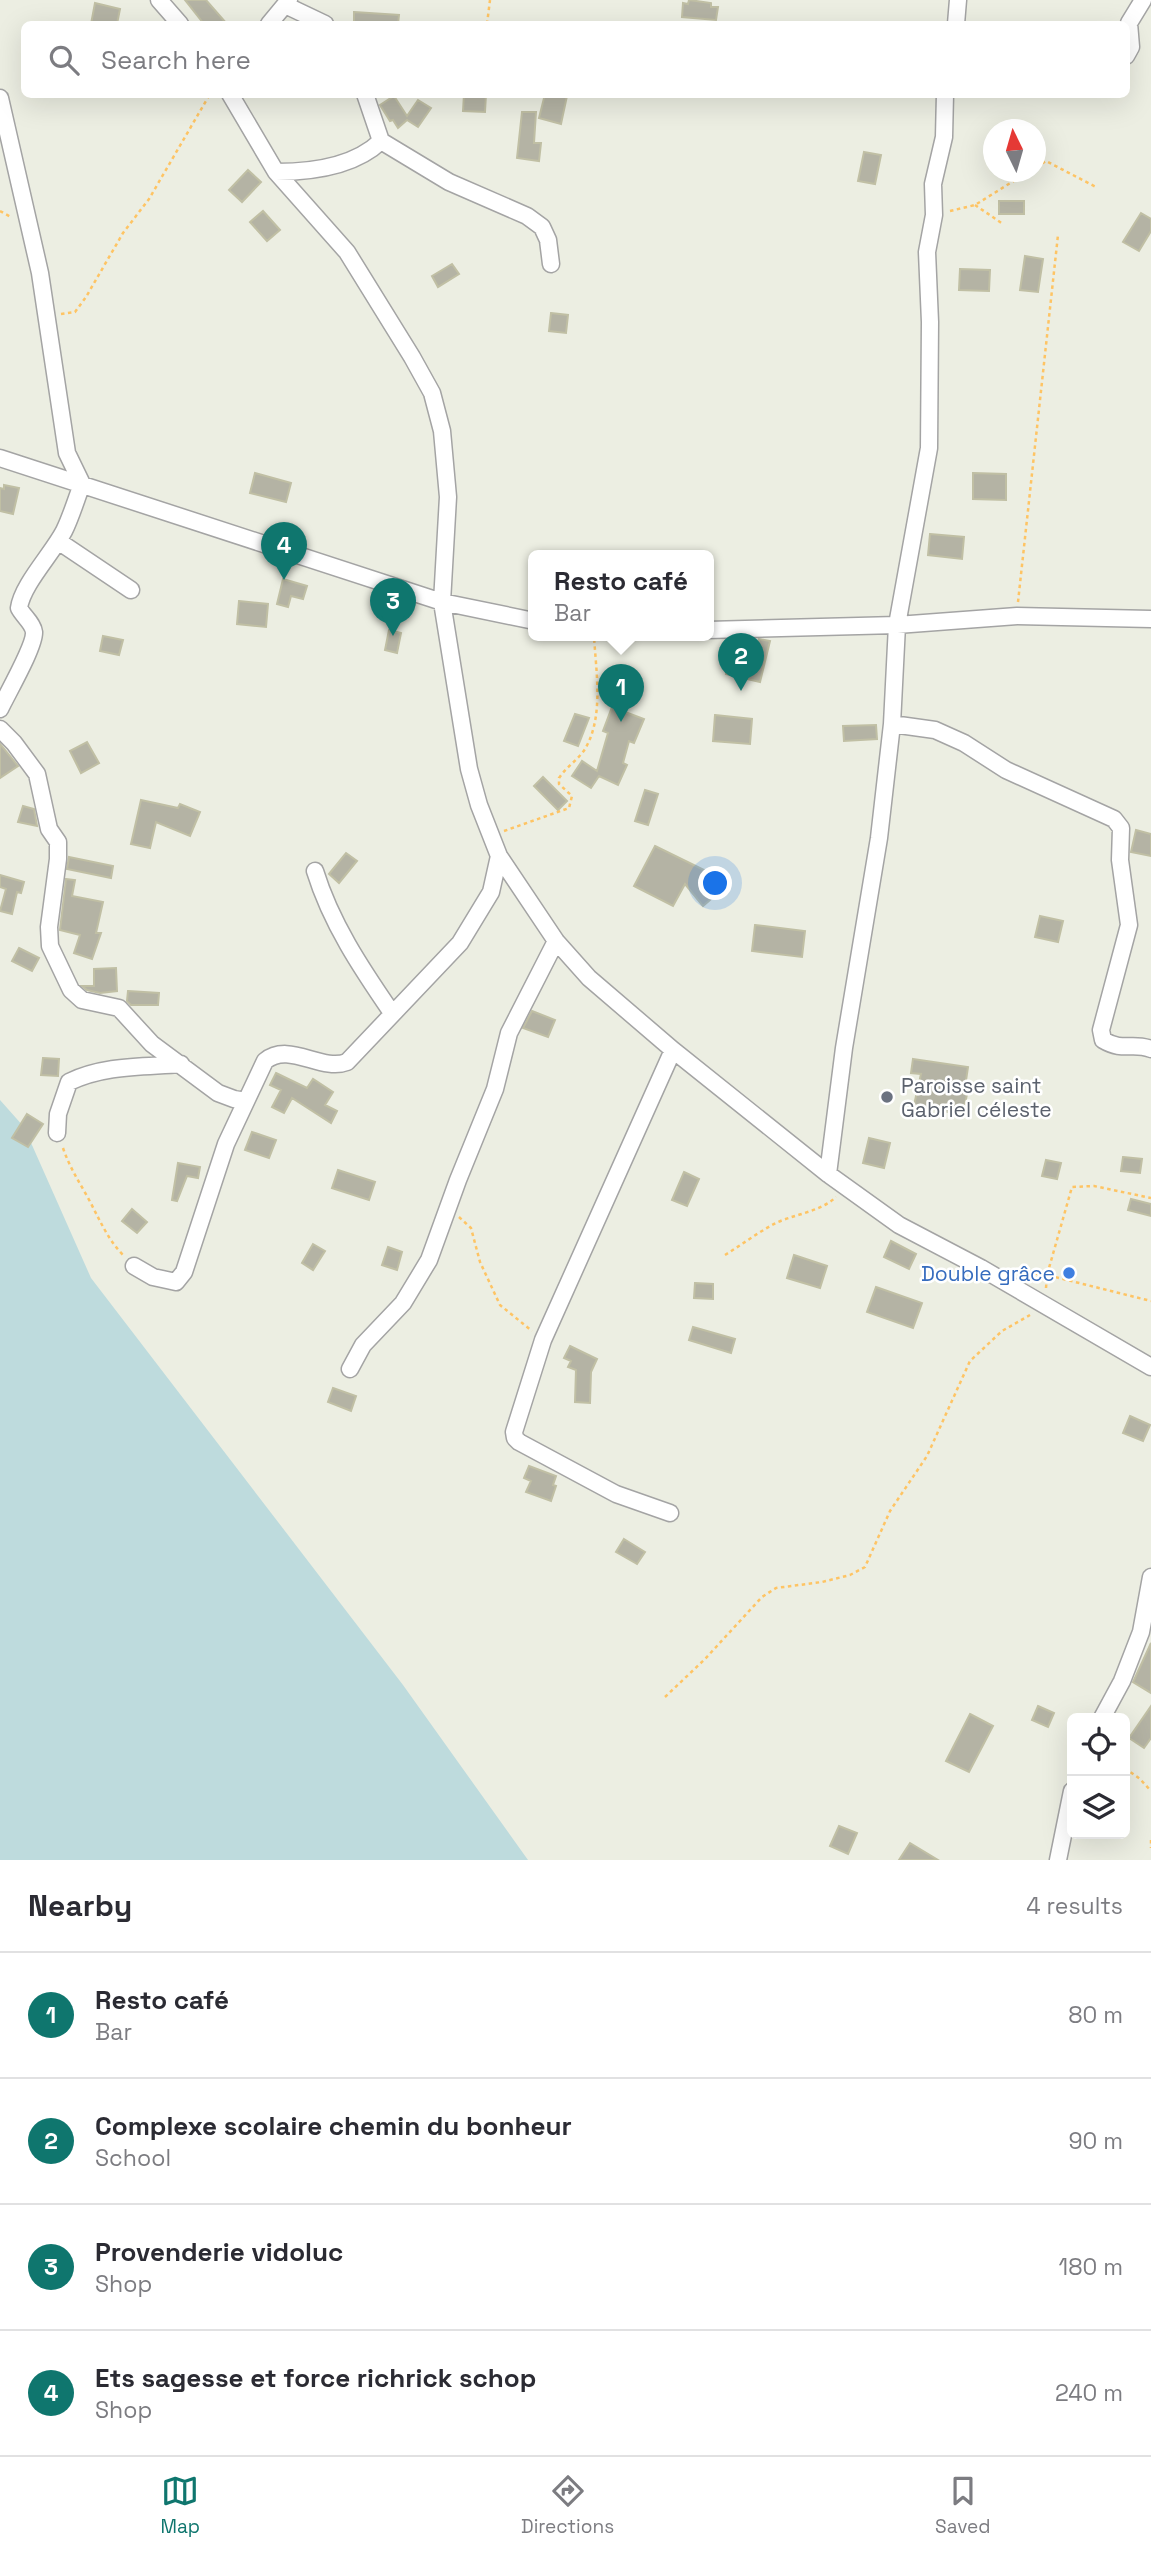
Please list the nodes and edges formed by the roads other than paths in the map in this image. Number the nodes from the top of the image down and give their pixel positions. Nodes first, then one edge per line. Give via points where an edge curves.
1 (159, 0) edge
2 (958, 0) edge
3 (287, 3) edge
4 (1145, 4) edge
5 (177, 21) edge
6 (272, 21) edge
7 (320, 21) edge
8 (956, 21) edge
9 (1130, 22) edge
10 (232, 98) edge
11 (366, 98) edge
12 (945, 98) edge
13 (0, 99) edge
14 (381, 141) junction
15 (276, 172) junction
16 (551, 264) dead end
17 (67, 453) junction
18 (0, 458) edge
19 (48, 474) junction
20 (82, 484) junction
21 (58, 541) junction
22 (131, 590) dead end
23 (442, 602) junction
24 (1151, 619) edge
25 (528, 620) edge
26 (897, 625) junction
27 (714, 631) edge
28 (0, 709) edge
29 (892, 724) junction
30 (0, 729) edge
31 (499, 856) junction
32 (315, 870) dead end
33 (556, 941) junction
34 (392, 1013) junction
35 (1151, 1049) edge
36 (673, 1050) junction
37 (181, 1064) junction
38 (246, 1101) junction
39 (57, 1133) road end
40 (828, 1174) junction
41 (134, 1266) road end
42 (1151, 1367) edge
43 (350, 1369) dead end
44 (670, 1513) dead end
45 (1151, 1577) edge
46 (1105, 1713) edge
47 (1067, 1816) edge
48 (1058, 1860) edge

1 - 5 street
2 - 8 street
3 - 6 street
3 - 7 street
4 - 9 street
10 - 15 street
11 - 14 street
12 - 26 street via 944,137 933,184 934,215 927,252 929,448
13 - 17 street via 30,225
14 - 15 street via 366,154 333,165
14 - 16 street via 449,182 527,216 542,227
15 - 23 street via 347,252 432,393 442,431 448,497
17 - 19 street
17 - 20 street
18 - 19 street
19 - 20 street
20 - 21 street
20 - 23 street
21 - 22 street
21 - 28 street via 21,596 19,608 34,632
23 - 25 street
23 - 31 street via 469,769
24 - 26 street via 1017,616
26 - 27 street
26 - 29 street
29 - 35 street via 935,730 1006,770 1114,819 1121,828 1120,860 1129,925 1101,1030 1103,1040 1115,1047
29 - 40 street
30 - 37 street via 37,774 49,829 58,842 50,946 71,990 82,1000 118,1008 152,1044
31 - 33 street
31 - 34 street via 491,892 460,943
32 - 34 street via 342,936
33 - 36 street via 589,978
33 - 43 street via 509,1033 495,1089 429,1260 403,1303 363,1345
34 - 38 street via 347,1062 272,1055
36 - 40 street
36 - 44 street via 543,1340 514,1432 515,1438 616,1494
37 - 38 street via 218,1093
37 - 39 street via 110,1069 69,1082
38 - 41 street via 226,1144 184,1272 176,1282 165,1281
40 - 42 street via 899,1225
45 - 46 street via 1141,1632
47 - 48 street

